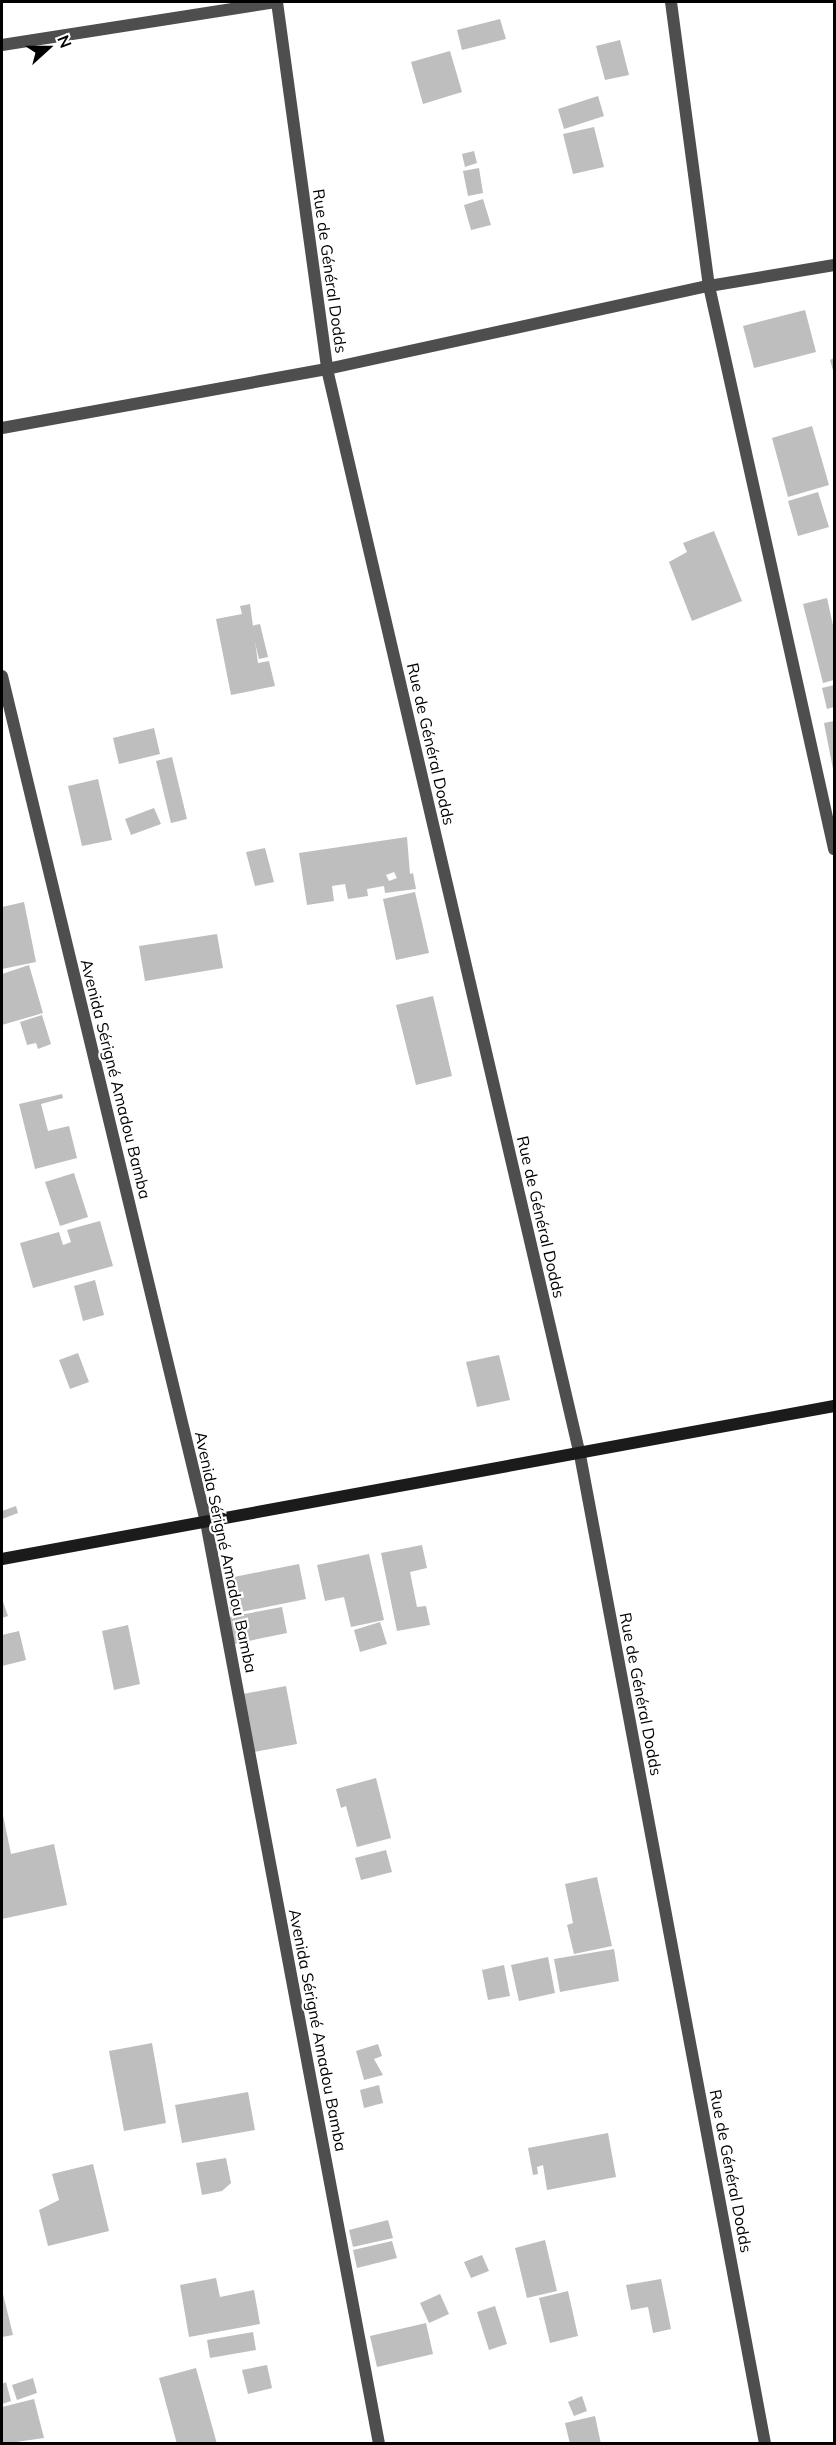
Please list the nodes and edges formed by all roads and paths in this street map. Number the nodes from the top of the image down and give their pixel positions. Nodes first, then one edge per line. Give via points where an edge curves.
1 (277, 2) edge
2 (670, 2) edge
3 (2, 45) edge
4 (834, 265) edge
5 (709, 286) junction
6 (327, 369) junction
7 (2, 428) edge
8 (2, 676) edge
9 (834, 849) edge
10 (834, 1406) edge
11 (580, 1455) junction
12 (206, 1522) junction
13 (2, 1559) edge
14 (379, 2444) edge
15 (765, 2444) edge

1 - 3 street
1 - 6 street, Rue de Général Dodds
2 - 5 street
4 - 5 street
5 - 6 street
5 - 9 street
6 - 7 street
6 - 11 street, Rue de Général Dodds
8 - 12 street, Avenida Sérigné Amadou Bamba
10 - 11 main road
11 - 12 main road
11 - 15 street, Rue de Général Dodds
12 - 13 main road
12 - 14 street, Avenida Sérigné Amadou Bamba

